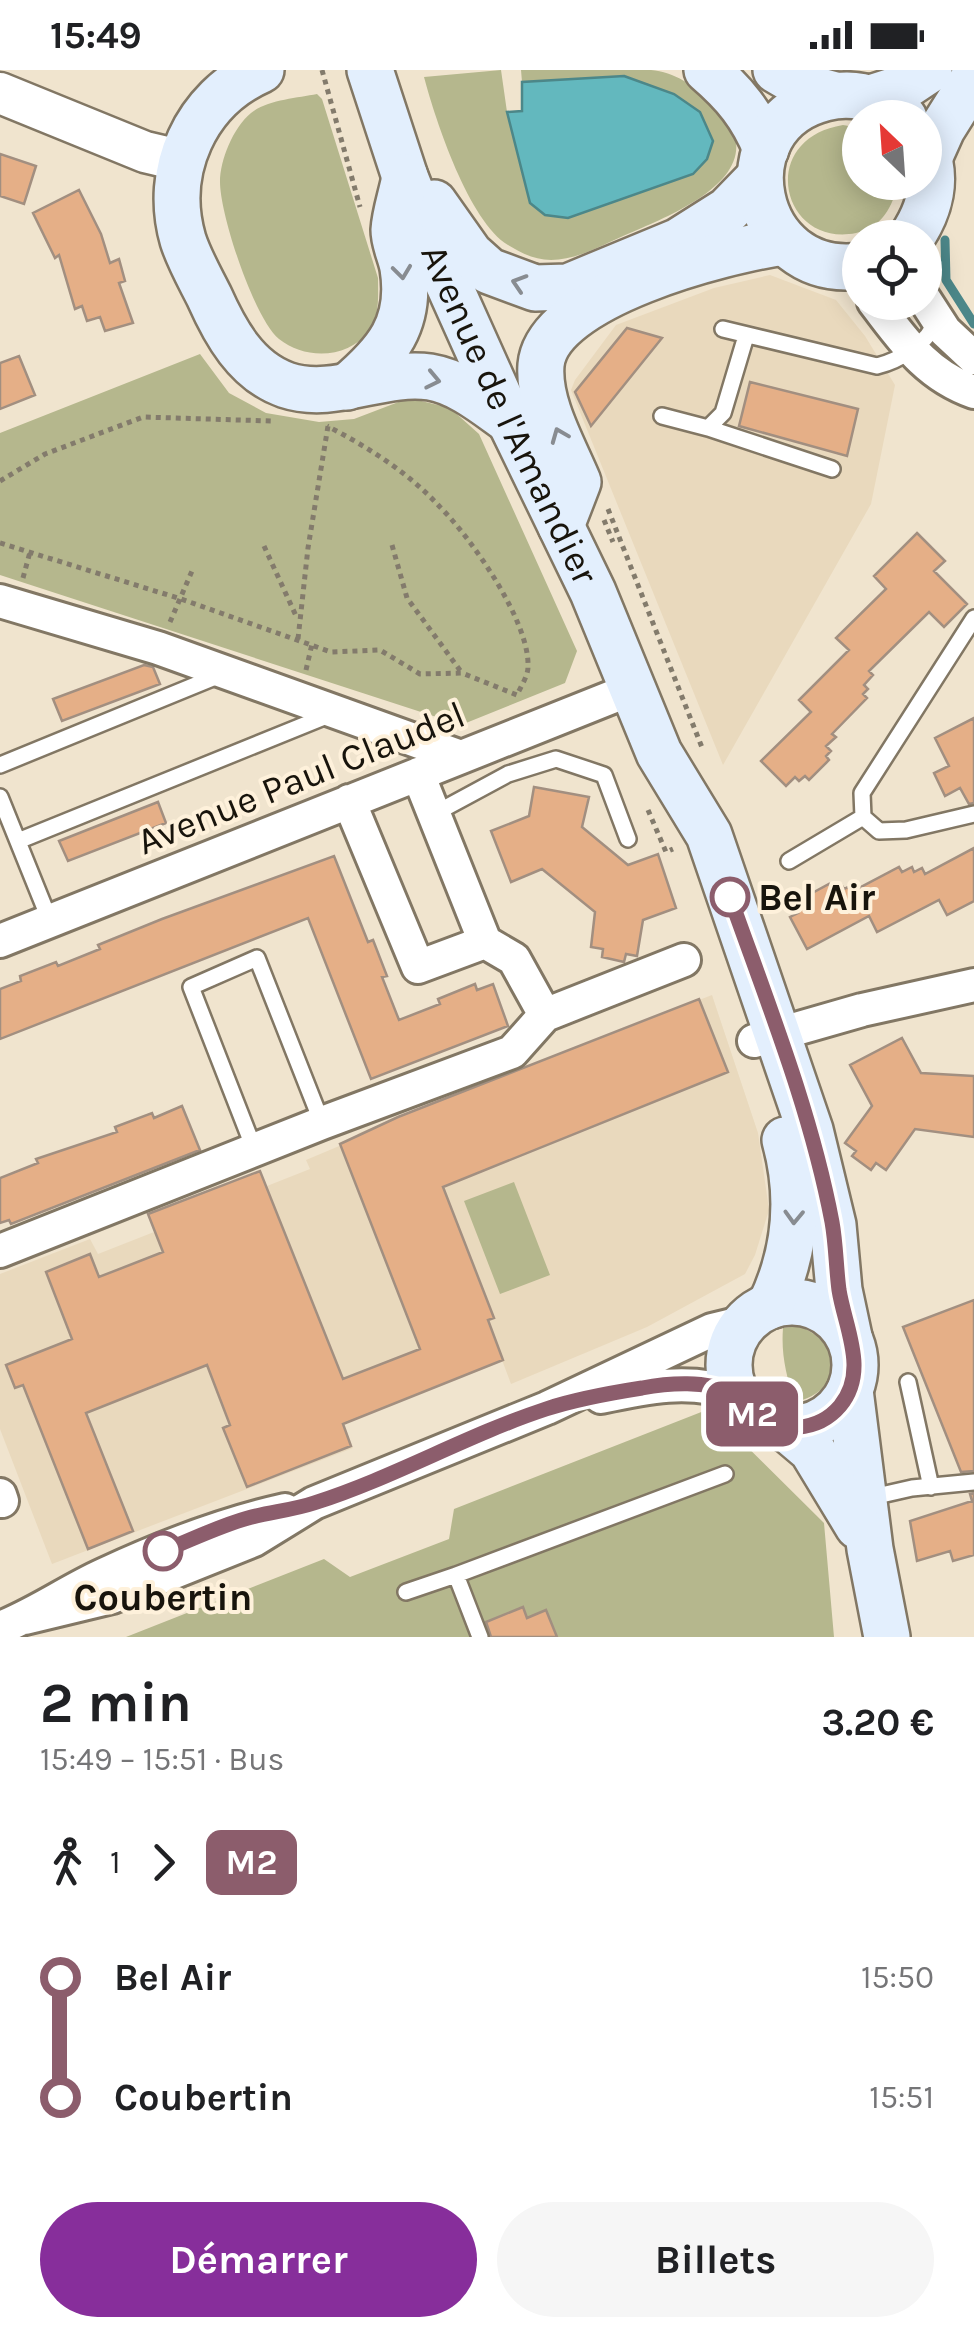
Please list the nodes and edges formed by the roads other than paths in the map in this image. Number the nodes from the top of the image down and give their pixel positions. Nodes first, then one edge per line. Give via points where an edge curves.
1 (262, 70) edge
2 (370, 70) edge
3 (707, 70) edge
4 (776, 70) edge
5 (929, 70) edge
6 (974, 78) edge
7 (0, 92) edge
8 (855, 100) edge
9 (878, 100) edge
10 (842, 103) edge
11 (942, 129) edge
12 (182, 160) junction
13 (762, 163) junction
14 (405, 177) junction
15 (784, 242) junction
16 (842, 270) edge
17 (888, 320) edge
18 (932, 320) edge
19 (938, 320) edge
20 (723, 329) dead end
21 (746, 336) junction
22 (910, 350) junction
23 (974, 358) edge
24 (347, 386) junction
25 (974, 392) edge
26 (662, 416) dead end
27 (510, 420) junction
28 (708, 428) junction
29 (832, 469) dead end
30 (580, 516) junction
31 (0, 601) edge
32 (974, 618) edge
33 (224, 674) junction
34 (632, 688) junction
35 (336, 712) junction
36 (460, 757) junction
37 (0, 765) edge
38 (418, 774) junction
39 (0, 798) edge
40 (349, 802) junction
41 (434, 814) junction
42 (974, 814) edge
43 (863, 817) junction
44 (628, 838) dead end
45 (18, 841) junction
46 (790, 861) dead end
47 (50, 921) junction
48 (0, 941) edge
49 (485, 942) junction
50 (684, 960) dead end
51 (974, 984) edge
52 (545, 1016) junction
53 (766, 1038) junction
54 (322, 1124) junction
55 (255, 1150) junction
56 (0, 1251) edge
57 (758, 1314) junction
58 (849, 1338) junction
59 (908, 1382) dead end
60 (850, 1390) junction
61 (735, 1394) junction
62 (548, 1408) junction
63 (786, 1428) junction
64 (725, 1474) dead end
65 (974, 1482) edge
66 (931, 1486) junction
67 (864, 1498) junction
68 (870, 1549) junction
69 (456, 1575) junction
70 (406, 1592) dead end
71 (19, 1628) edge
72 (480, 1637) edge
73 (887, 1637) edge

1 - 12 main road via 213,102
2 - 14 main road, Avenue de l'Amandier
3 - 13 main road via 754,121
4 - 8 main road via 806,87
5 - 9 main road
6 - 11 main road
7 - 12 street via 145,152
10 - 13 main road via 812,101 793,112
12 - 24 main road via 176,187 184,242 238,351 284,385
13 -> 14 main road via 728,210 680,241 568,287 536,288 489,271 429,196
13 - 15 main road via 762,201
14 -> 24 main road via 394,233 404,269 399,330
14 - 27 main road, Avenue de l'Amandier
15 - 16 main road via 814,262
30 -> 15 main road via 578,482 541,383 550,338 608,297 667,271
17 - 22 street
18 - 22 lane via 933,329
19 - 23 street
20 - 21 lane
21 - 22 lane via 877,366
21 - 28 lane via 723,413
22 - 25 street via 948,383
24 -> 27 main road via 430,377
26 - 28 lane
27 - 30 main road, Avenue de l'Amandier
28 - 29 lane
30 - 34 main road, Avenue de l'Amandier
31 - 33 street
32 - 43 lane via 862,793
33 - 35 street
33 - 37 lane
34 - 36 street, Avenue Paul Claudel
34 - 53 main road, Avenue de l'Amandier via 659,754 708,835
35 - 36 street
35 - 45 lane
36 - 38 street, Avenue Paul Claudel
38 - 40 street, Avenue Paul Claudel
38 - 41 street
39 - 45 lane
40 - 47 street, Avenue Paul Claudel
40 - 49 street via 418,967
41 - 44 lane via 508,774 556,759 604,775
41 - 49 street
42 - 43 lane via 879,831
43 - 46 lane
45 - 47 lane
47 - 48 street, Avenue Paul Claudel
49 - 52 street via 514,959
50 - 52 street
51 - 53 street
52 - 54 street via 512,1052
53 -> 57 main road, Avenue de l'Amandier via 795,1220 790,1254
53 - 58 main road, Avenue de l'Amandier via 822,1176
54 - 55 street
54 - 55 lane via 257,958 190,987
55 - 56 street
57 - 58 main road via 788,1302 807,1304 824,1310
57 - 61 main road via 734,1338 729,1376
57 - 62 street
58 - 60 main road via 855,1372
59 - 66 lane
60 - 63 main road via 824,1420
60 - 67 main road
61 - 62 street via 660,1385
61 - 63 main road via 756,1417
62 - 71 street via 314,1503 254,1540
63 - 68 main road via 812,1450
64 - 69 lane
65 - 66 lane
66 - 67 lane
67 - 68 main road
68 - 73 main road
69 - 70 lane
69 - 72 lane

